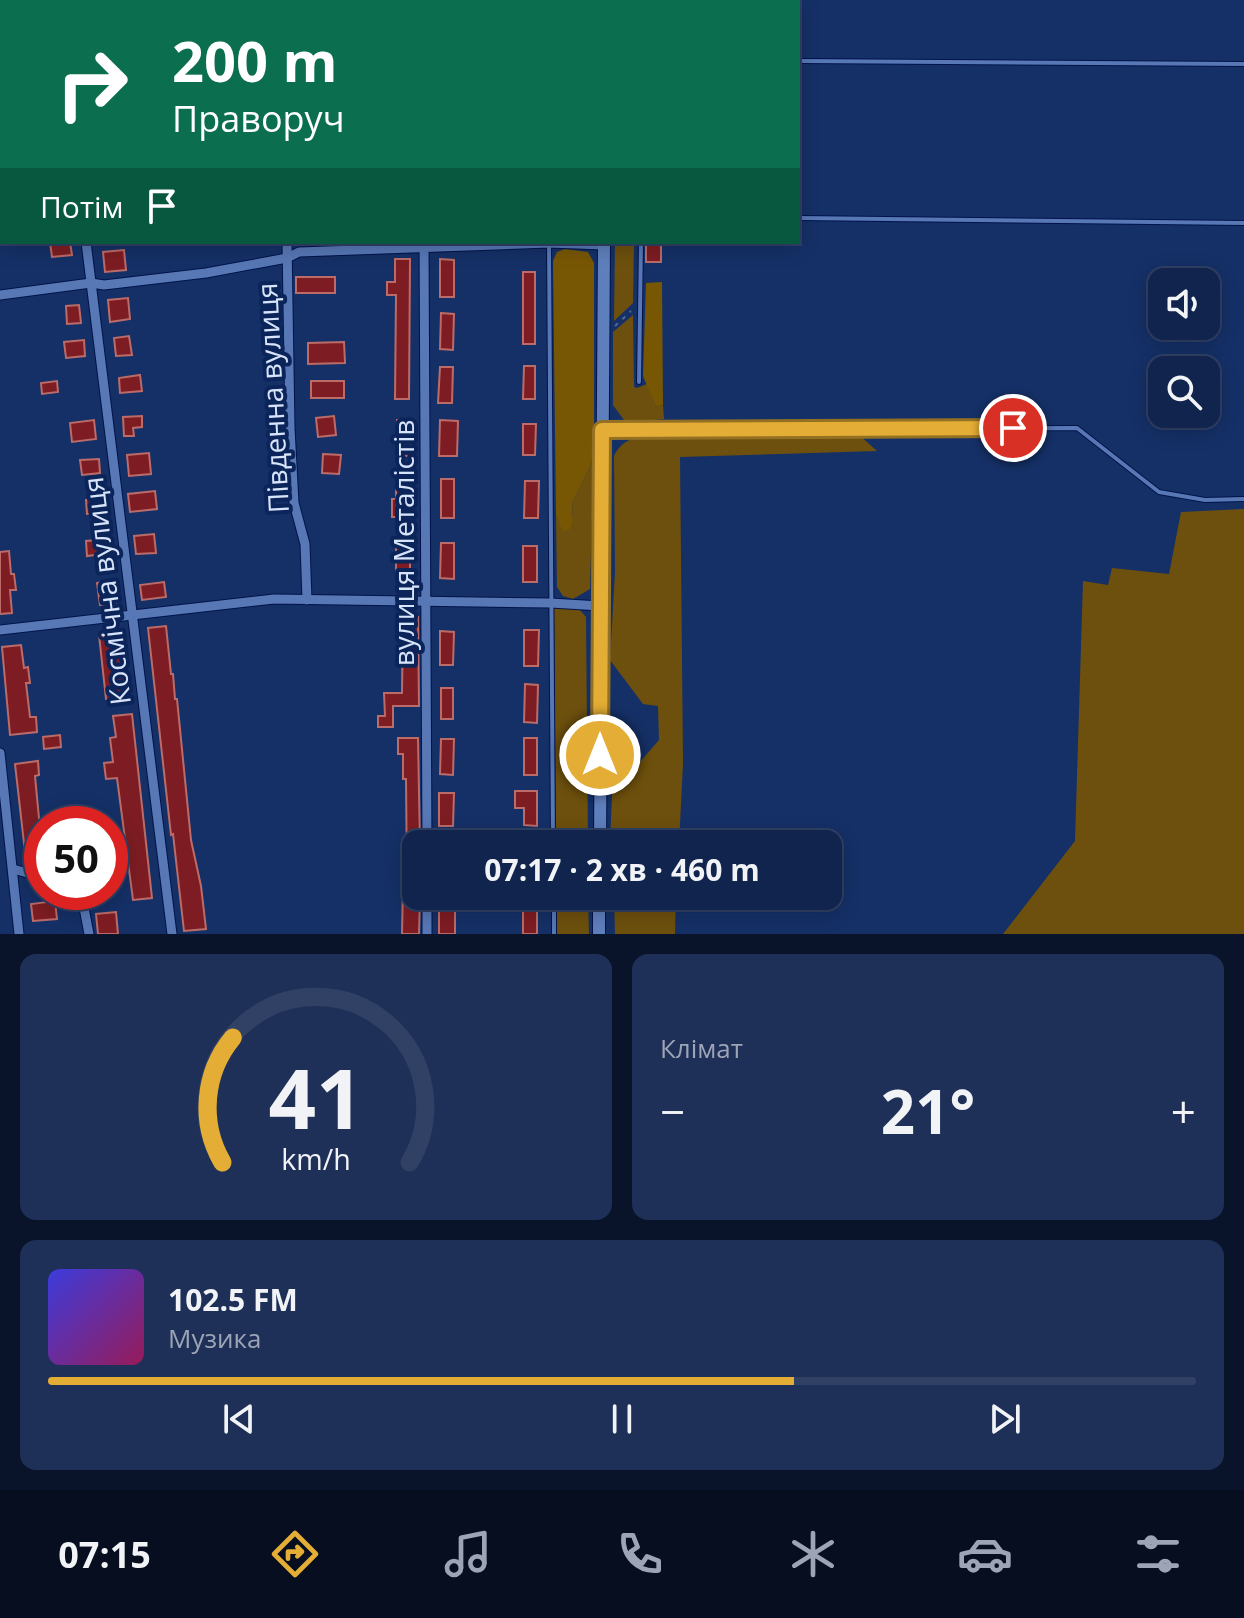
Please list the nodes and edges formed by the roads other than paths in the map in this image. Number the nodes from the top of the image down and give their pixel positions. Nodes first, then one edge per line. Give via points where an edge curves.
1 (800, 61) edge
2 (1244, 64) edge
3 (800, 218) edge
4 (1244, 223) edge
5 (86, 244) edge
6 (287, 244) edge
7 (424, 244) edge
8 (549, 244) edge
9 (604, 244) edge
10 (641, 244) edge
11 (287, 258) junction
12 (91, 283) junction
13 (0, 295) edge
14 (639, 382) dead end
15 (602, 430) junction
16 (1244, 499) edge
17 (307, 600) junction
18 (425, 603) junction
19 (551, 603) junction
20 (600, 606) junction
21 (131, 613) junction
22 (0, 630) edge
23 (0, 753) edge
24 (427, 830) edge
25 (553, 830) edge
26 (600, 830) edge
27 (13, 869) junction
28 (24, 872) edge
29 (85, 910) edge
30 (427, 910) edge
31 (554, 910) edge
32 (599, 910) edge
33 (89, 932) edge
34 (19, 934) edge
35 (172, 934) edge
36 (427, 934) edge
37 (554, 934) edge
38 (599, 934) edge

1 - 2 lane
3 - 4 lane
5 - 12 street, Космічна вулиця
6 - 11 street, Південна вулиця
7 - 11 street via 299,252
7 - 18 street, вулиця Металістів
8 - 19 lane
9 - 15 main road
10 - 14 lane
11 - 12 street via 206,273
11 - 17 street, Південна вулиця via 294,503 305,544
12 - 13 street
12 - 21 street, Космічна вулиця
15 - 16 lane via 1077,428 1159,492 1205,500
15 - 20 main road
17 - 18 street
17 - 21 street
18 - 19 street
18 - 24 street, вулиця Металістів
19 - 20 street
19 - 25 lane
20 - 26 main road
21 - 22 street
21 - 35 street, Космічна вулиця
23 - 27 street
27 - 28 street
27 - 34 street
29 - 33 street
30 - 36 street
31 - 37 lane
32 - 38 main road

